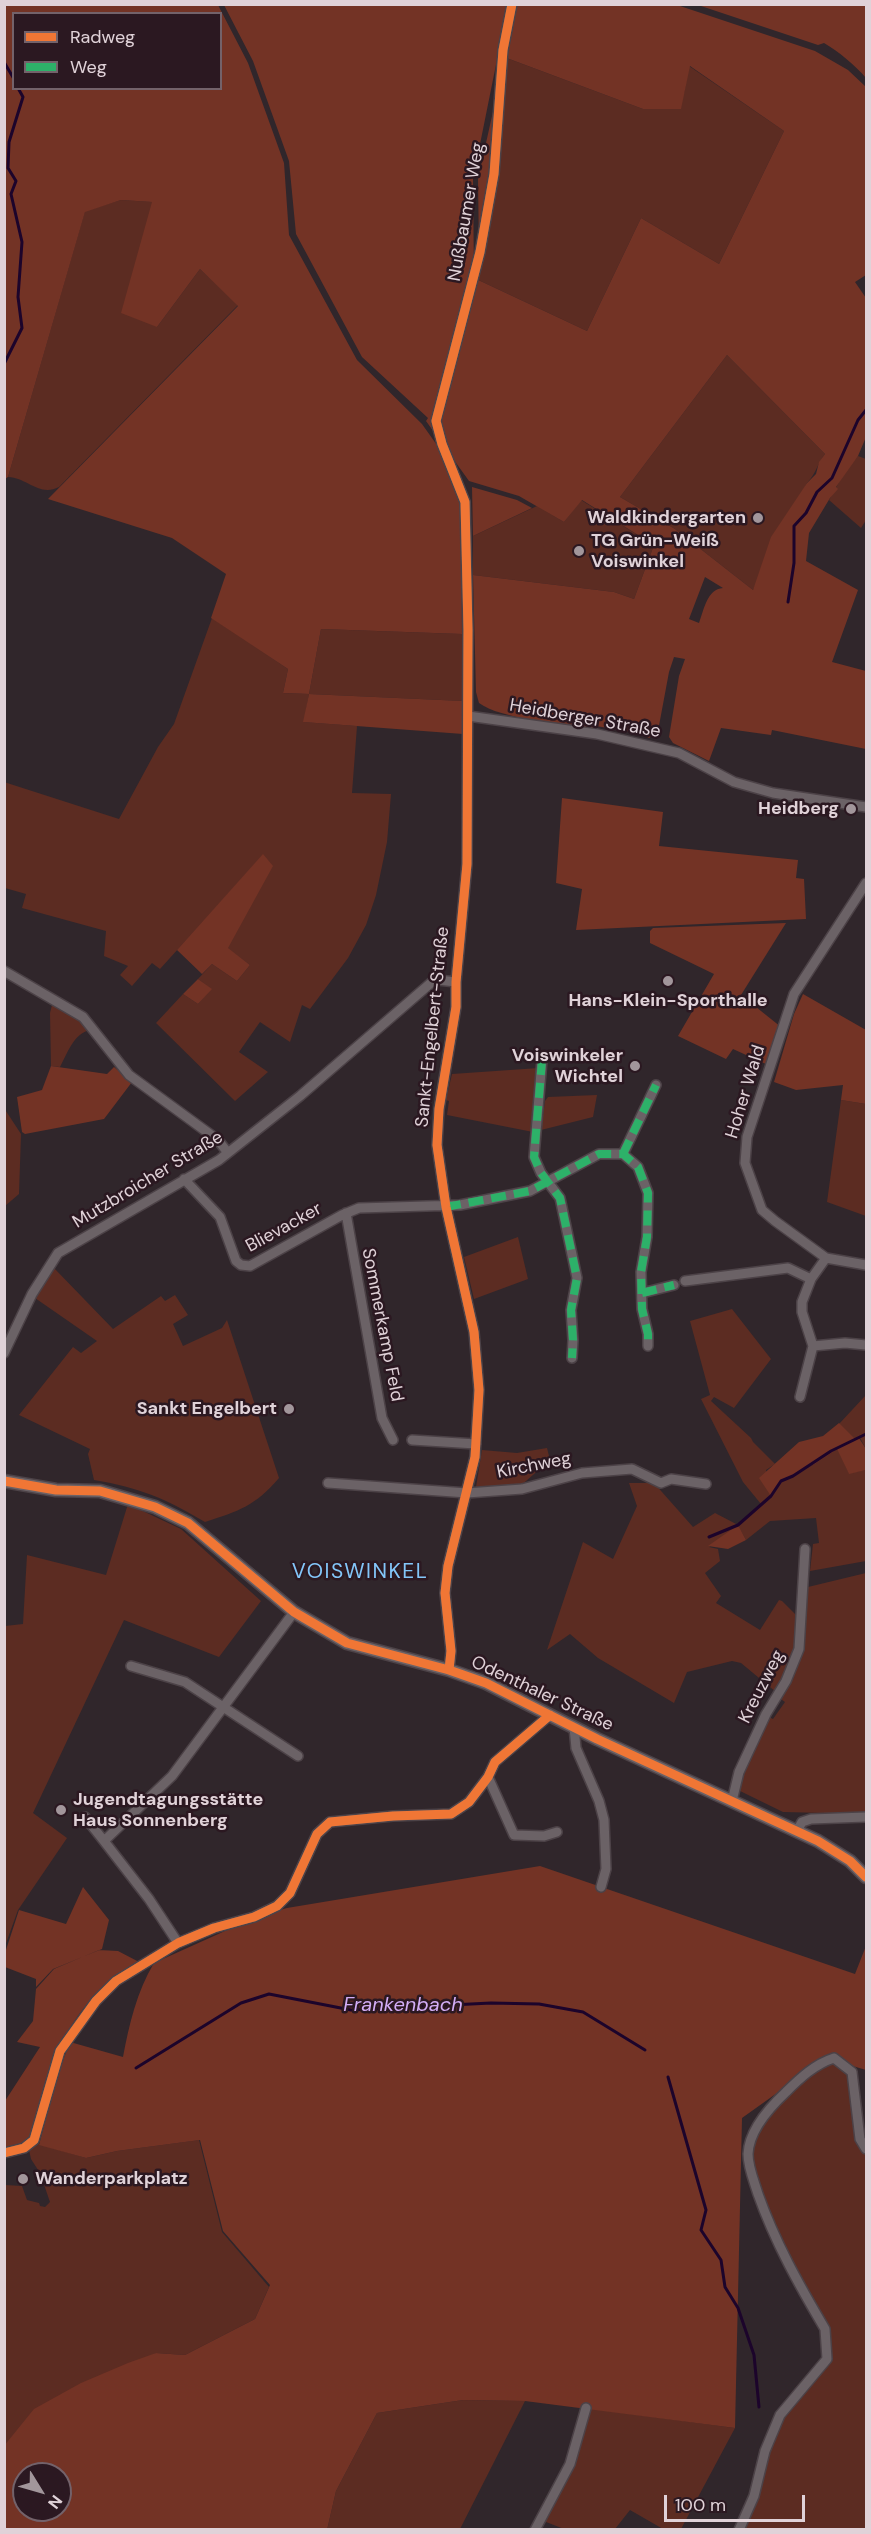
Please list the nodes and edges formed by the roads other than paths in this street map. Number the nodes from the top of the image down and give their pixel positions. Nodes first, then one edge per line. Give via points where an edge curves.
1 (512, 4) edge
2 (436, 421) joint
3 (468, 716) junction
4 (867, 807) edge
5 (867, 883) edge
6 (4, 971) edge
7 (456, 982) junction
8 (542, 1060) dead end
9 (656, 1085) dead end
10 (228, 1153) junction
11 (623, 1154) junction
12 (184, 1179) junction
13 (548, 1183) junction
14 (446, 1207) junction
15 (346, 1213) junction
16 (826, 1258) junction
17 (867, 1265) edge
18 (811, 1280) junction
19 (685, 1281) dead end
20 (674, 1285) dead end
21 (642, 1293) junction
22 (867, 1345) edge
23 (648, 1346) dead end
24 (813, 1346) junction
25 (4, 1353) edge
26 (572, 1358) dead end
27 (800, 1396) dead end
28 (393, 1440) dead end
29 (412, 1440) dead end
30 (476, 1444) junction
31 (4, 1481) edge
32 (328, 1483) dead end
33 (706, 1484) dead end
34 (467, 1493) junction
35 (805, 1550) dead end
36 (294, 1612) junction
37 (131, 1666) dead end
38 (449, 1670) junction
39 (222, 1708) junction
40 (550, 1714) junction
41 (574, 1727) junction
42 (298, 1756) dead end
43 (488, 1778) junction
44 (732, 1800) junction
45 (85, 1817) dead end
46 (867, 1817) edge
47 (796, 1831) junction
48 (557, 1832) dead end
49 (104, 1841) junction
50 (867, 1877) edge
51 (601, 1887) dead end
52 (178, 1943) junction
53 (867, 2148) edge
54 (4, 2153) edge
55 (586, 2408) dead end
56 (535, 2529) edge
57 (739, 2529) edge

1 - 2 street, Nußbaumer Weg via 503,50 494,174 480,252
2 - 3 street, Sankt-Engelbert-Straße via 465,502
3 - 4 street, Heidberger Straße via 597,734 679,753 734,782 773,793
3 - 7 street, Sankt-Engelbert-Straße via 466,864
5 - 16 street, Hoher Wald via 794,994 747,1137 745,1163 762,1209
6 - 10 street via 83,1017 129,1075 218,1140
7 - 10 street, Mutzbroicher Straße via 432,982
7 - 14 street, Sankt-Engelbert-Straße via 437,1145
8 - 13 street via 534,1157
9 - 11 street
10 - 12 street, Mutzbroicher Straße
11 - 13 street, Blievacker via 599,1154
11 - 21 street via 638,1167 648,1193
12 - 15 street, Blievacker via 220,1217 234,1258 244,1266 259,1263
12 - 25 street, Mutzbroicher Straße via 58,1253 32,1294
13 - 14 street, Blievacker via 530,1191
13 - 26 street via 560,1198 577,1278
14 - 15 street, Blievacker via 368,1206
14 - 30 street, Sankt-Engelbert-Straße via 474,1332 479,1390
15 - 28 street, Sommerkamp Feld via 382,1418
16 - 17 street, Hoher Wald
16 - 18 street
18 - 19 street via 788,1268
18 - 24 street via 804,1292 802,1311
20 - 21 street
21 - 23 street
22 - 24 street
24 - 27 street
29 - 30 street
30 - 34 street, Sankt-Engelbert-Straße
31 - 36 main road, Odenthaler Straße via 56,1490 100,1491 155,1507 188,1523
32 - 34 street, Kirchweg
33 - 34 street, Kirchweg via 671,1479 661,1483 632,1469 582,1473 522,1489
34 - 38 street, Sankt-Engelbert-Straße via 445,1593
35 - 44 street, Kreuzweg via 799,1649 739,1772
36 - 38 main road, Odenthaler Straße via 347,1643
36 - 39 street
37 - 39 street via 185,1682
38 - 40 main road, Odenthaler Straße
39 - 42 street
39 - 49 street via 172,1776
40 - 41 main road, Odenthaler Straße
40 - 43 street via 495,1762
41 - 44 main road, Odenthaler Straße
41 - 51 street via 576,1748 604,1820 606,1869
43 - 48 street via 514,1835 544,1836
43 - 52 street via 469,1802 451,1814 330,1822 317,1834 282,1902 254,1917
44 - 47 main road, Odenthaler Straße
45 - 49 street
46 - 47 street via 811,1819 802,1822
47 - 50 main road, Odenthaler Straße via 835,1851
49 - 52 street
52 - 54 street via 116,1981 96,2001 60,2051 34,2140 24,2148
53 - 57 street via 860,2139 852,2072 834,2058 802,2077 780,2098 751,2139 750,2171 769,2224 825,2330 828,2347 827,2359 780,2415
55 - 56 street via 570,2464

